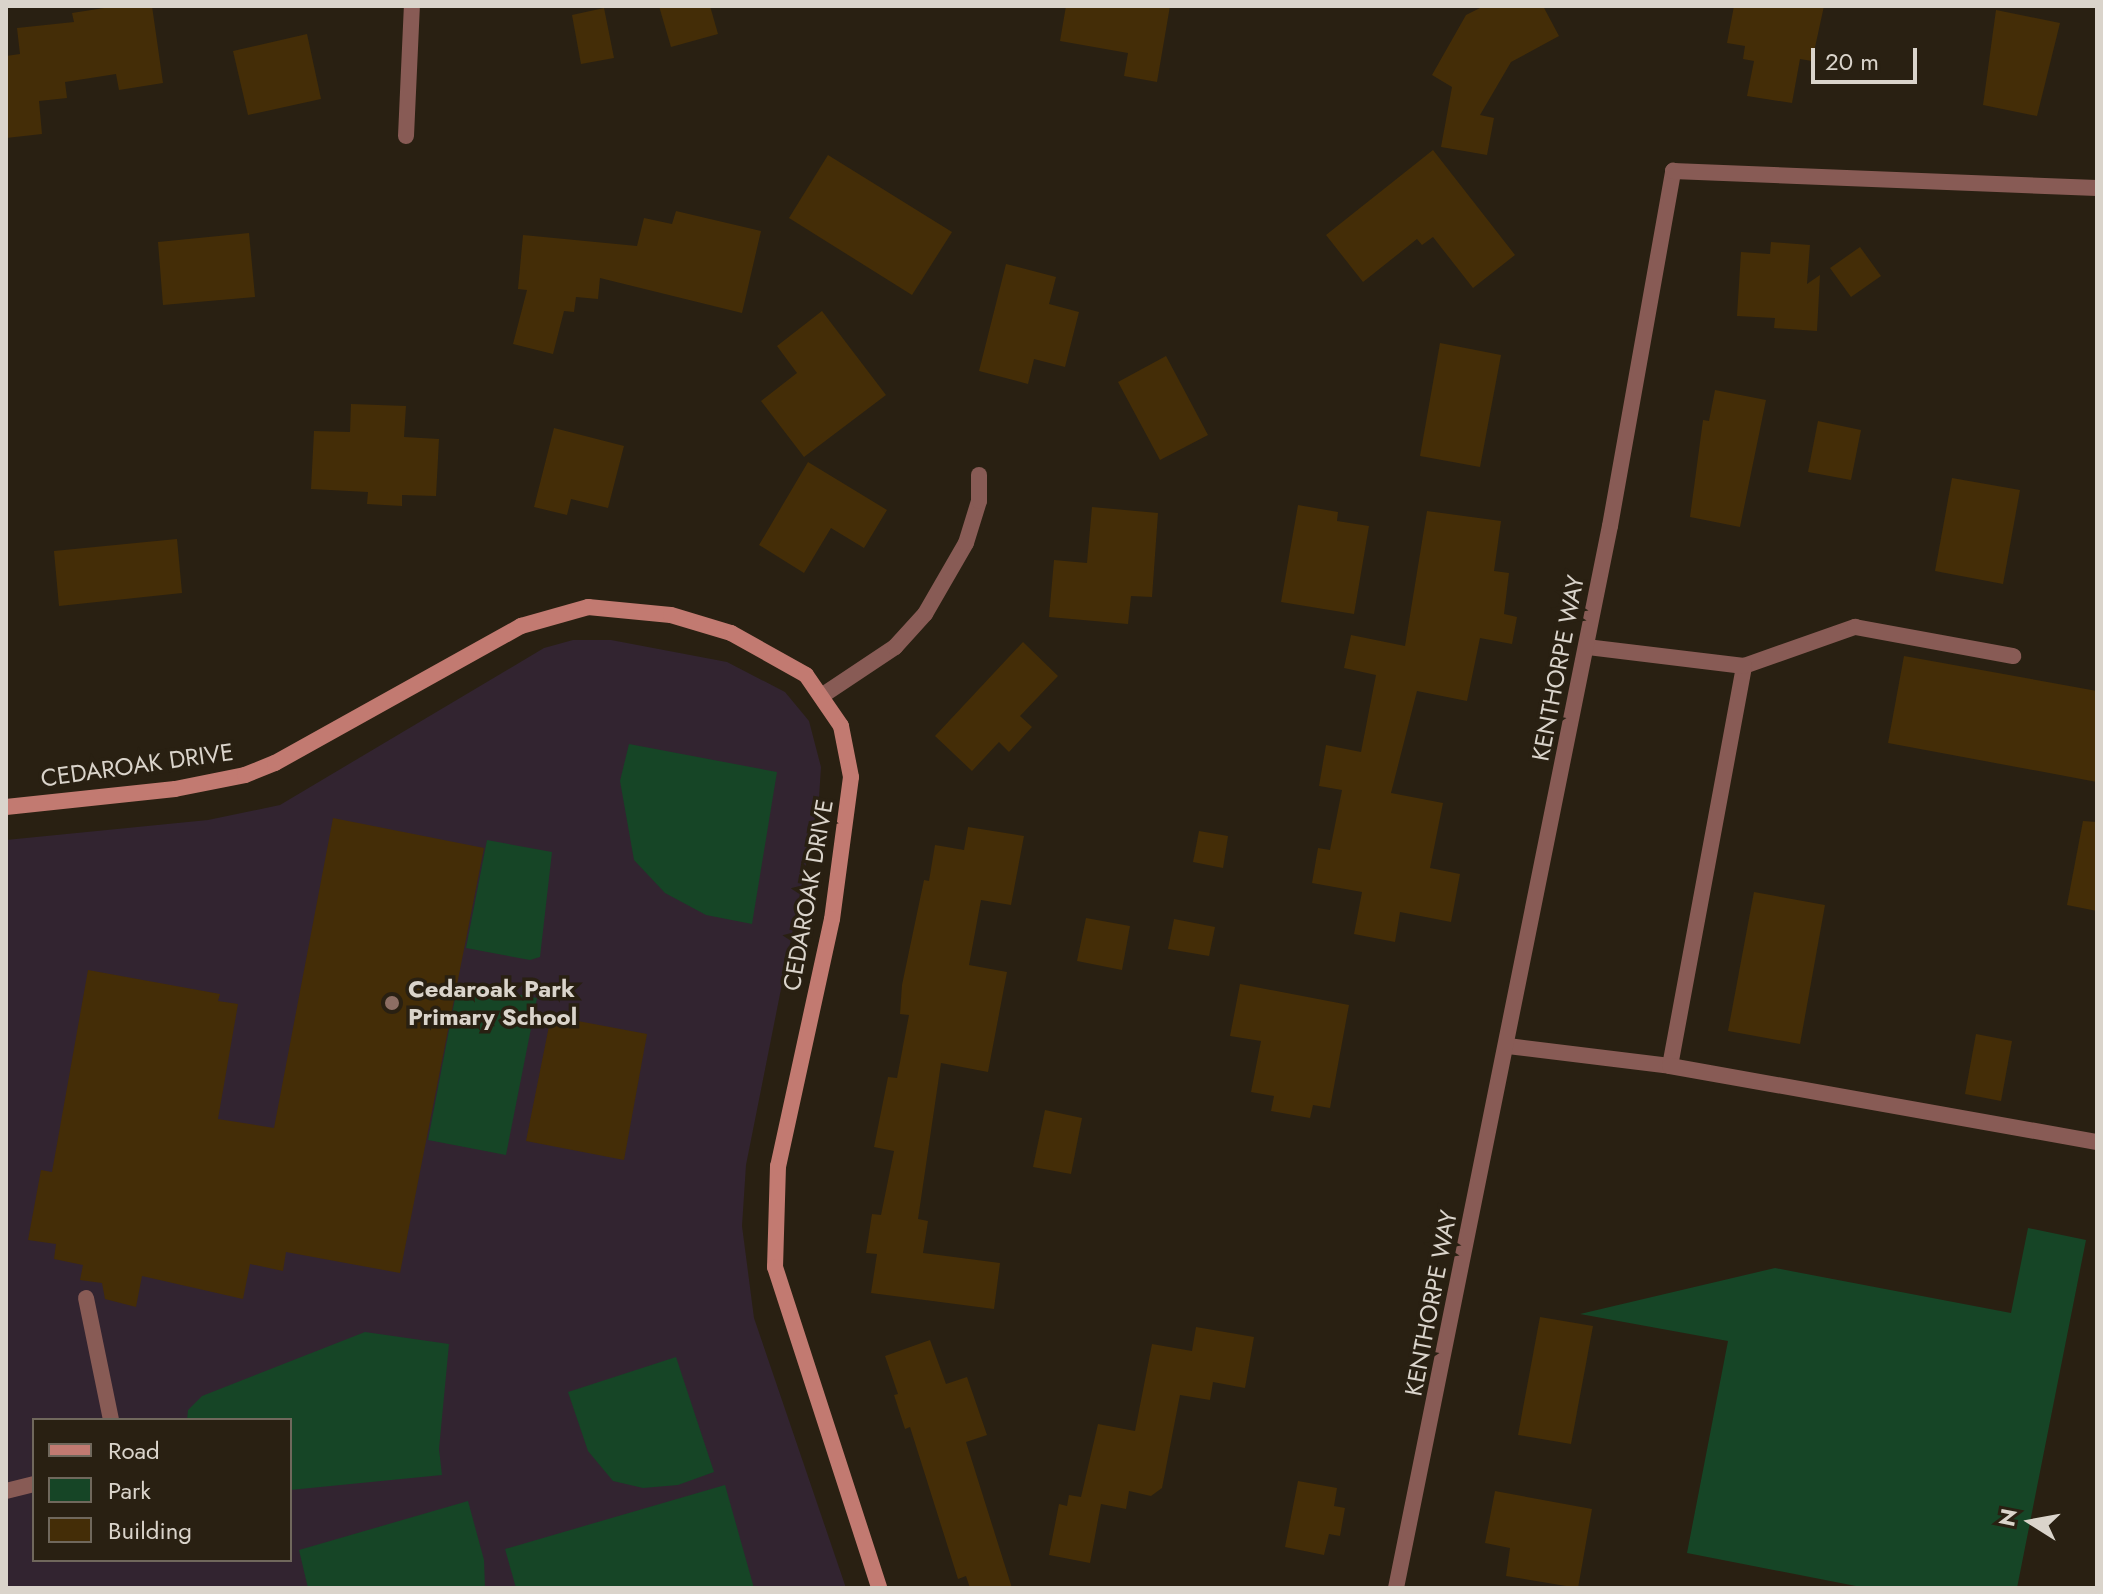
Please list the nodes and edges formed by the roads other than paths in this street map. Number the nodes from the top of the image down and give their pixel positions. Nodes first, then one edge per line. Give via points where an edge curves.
1 (412, 6) edge
2 (406, 136) dead end
3 (2097, 188) edge
4 (979, 475) dead end
5 (1586, 647) junction
6 (2013, 656) dead end
7 (1744, 666) junction
8 (823, 695) junction
9 (6, 807) edge
10 (1508, 1046) junction
11 (1670, 1066) junction
12 (2097, 1142) edge
13 (86, 1298) dead end
14 (111, 1418) edge
15 (32, 1484) edge
16 (6, 1491) edge
17 (879, 1588) edge
18 (1396, 1588) edge

1 - 2 street
3 - 5 street, KENTHORPE WAY via 1673,171
4 - 8 street via 979,501 966,543 925,614 895,647
5 - 7 street
5 - 10 street, KENTHORPE WAY
6 - 7 street via 1855,627
7 - 11 street
8 - 9 street, CEDAROAK DRIVE via 806,675 731,633 671,615 588,607 521,626 287,757 245,775 187,787
8 - 17 street, CEDAROAK DRIVE via 845,743 849,808 832,919 778,1166 775,1267
10 - 11 street
10 - 18 street, KENTHORPE WAY
11 - 12 street
13 - 14 street
15 - 16 street

